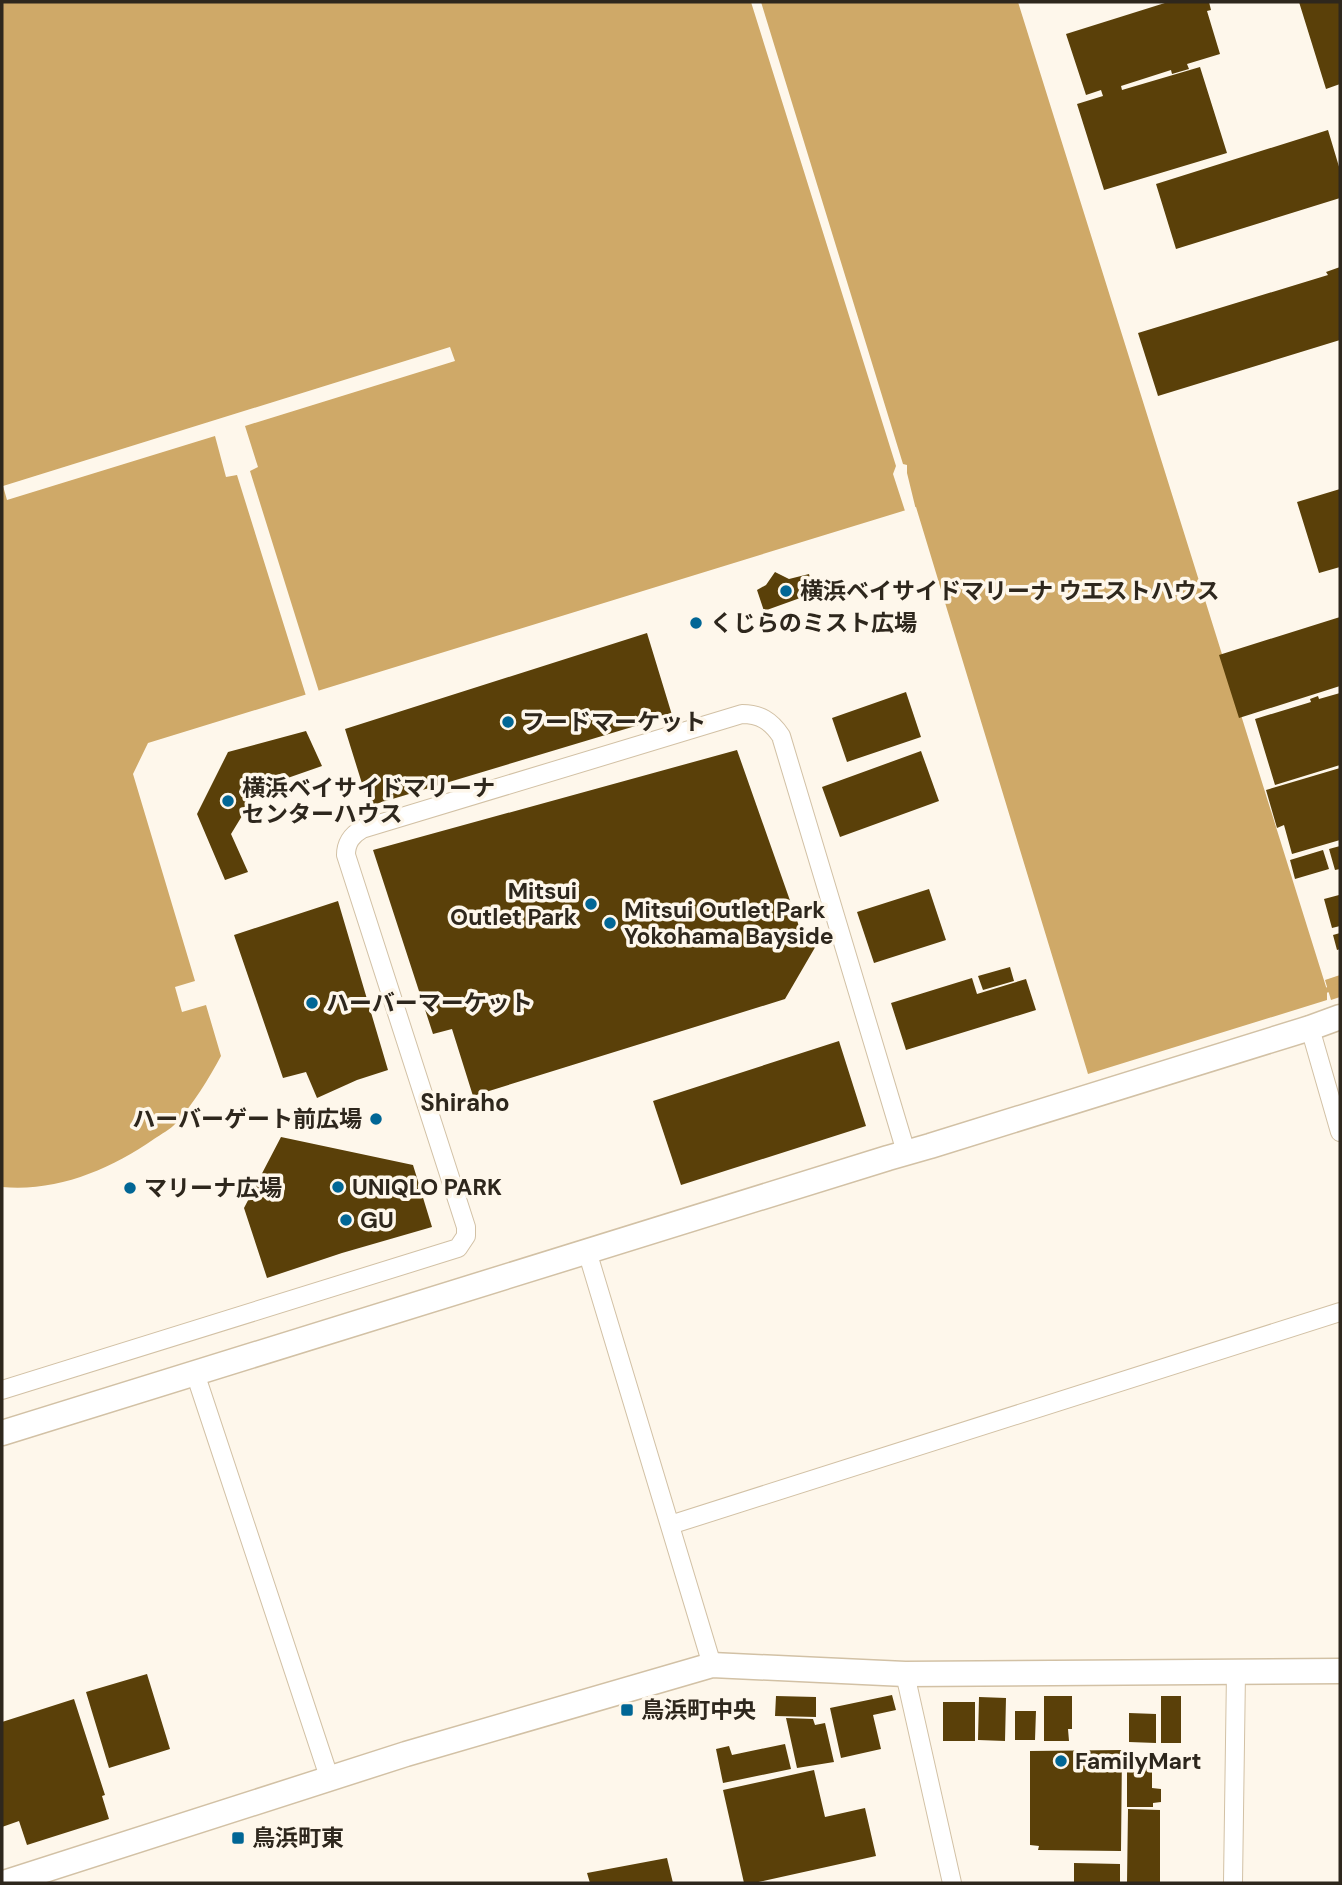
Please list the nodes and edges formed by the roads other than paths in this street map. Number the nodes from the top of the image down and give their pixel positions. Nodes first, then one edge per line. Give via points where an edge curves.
1 (1340, 1017) edge
2 (1310, 1028) junction
3 (1340, 1132) edge
4 (906, 1152) junction
5 (587, 1251) junction
6 (1340, 1312) edge
7 (195, 1373) junction
8 (2, 1390) edge
9 (2, 1433) edge
10 (670, 1525) junction
11 (712, 1665) junction
12 (1340, 1671) edge
13 (1236, 1672) junction
14 (905, 1674) junction
15 (330, 1780) junction
16 (4, 1883) edge
17 (952, 1883) edge
18 (1233, 1883) edge

1 - 2 street
2 - 3 street
2 - 4 street
4 - 5 street
4 - 8 street via 780,736 762,717 742,714 352,835 346,855 466,1227 458,1248
5 - 7 street
5 - 10 street
6 - 10 street
7 - 9 street
7 - 15 street
10 - 11 street
11 - 14 street
11 - 15 street
12 - 13 street
13 - 14 street
13 - 18 street
14 - 17 street
15 - 16 street

